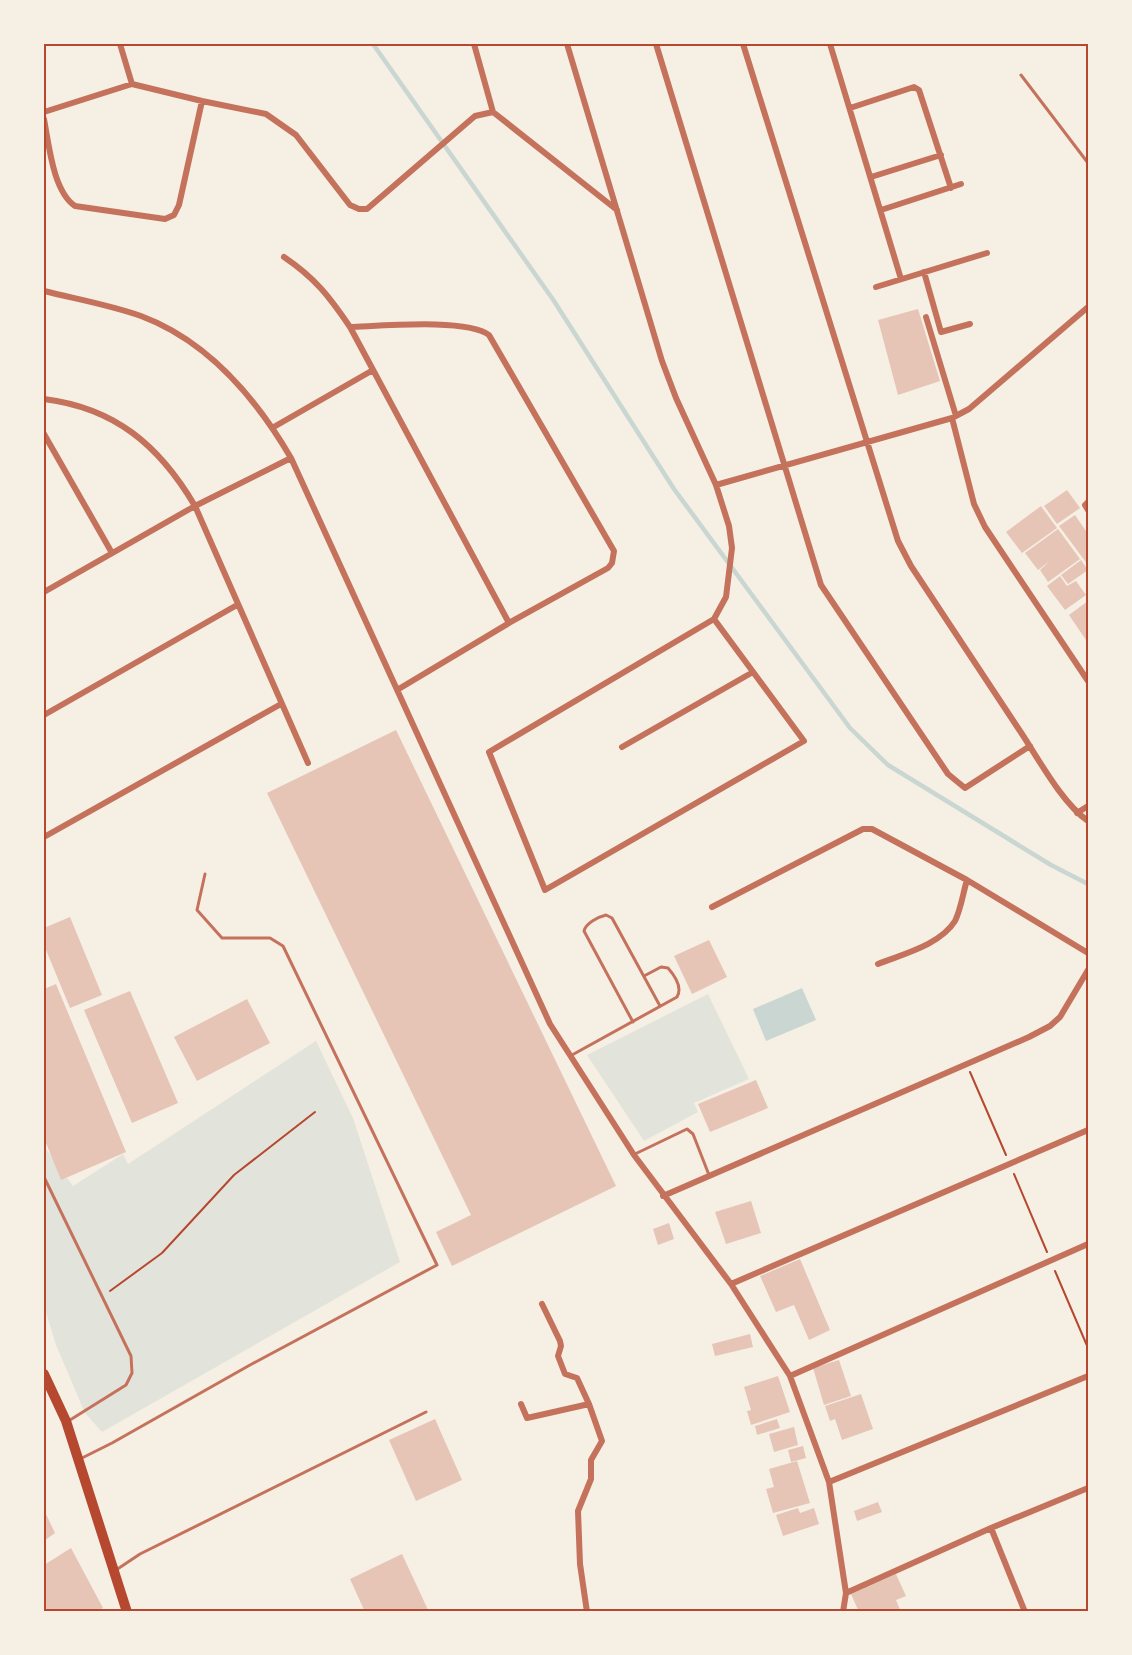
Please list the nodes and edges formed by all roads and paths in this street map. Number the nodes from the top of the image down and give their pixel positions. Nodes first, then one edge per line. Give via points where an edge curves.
1 (120, 44) edge
2 (474, 44) edge
3 (567, 44) edge
4 (656, 44) edge
5 (743, 44) edge
6 (830, 44) edge
7 (1021, 75) dead end
8 (132, 84) junction
9 (202, 101) junction
10 (850, 108) junction
11 (44, 112) edge
12 (493, 112) junction
13 (44, 119) edge
14 (941, 155) junction
15 (1089, 162) edge
16 (871, 177) junction
17 (961, 184) dead end
18 (951, 188) junction
19 (617, 210) junction
20 (880, 210) junction
21 (987, 252) dead end
22 (284, 257) dead end
23 (924, 272) junction
24 (901, 279) junction
25 (876, 287) dead end
26 (44, 291) edge
27 (1089, 307) edge
28 (927, 317) dead end
29 (970, 324) dead end
30 (350, 327) junction
31 (373, 370) junction
32 (44, 399) edge
33 (954, 417) junction
34 (272, 428) junction
35 (44, 434) edge
36 (867, 442) junction
37 (291, 458) junction
38 (784, 465) junction
39 (716, 485) junction
40 (1089, 502) edge
41 (195, 506) junction
42 (1089, 510) edge
43 (112, 553) junction
44 (44, 592) edge
45 (237, 606) junction
46 (714, 620) junction
47 (509, 623) junction
48 (753, 672) junction
49 (1089, 681) edge
50 (398, 690) junction
51 (281, 704) junction
52 (44, 715) edge
53 (622, 747) dead end
54 (1030, 747) junction
55 (308, 763) dead end
56 (1089, 806) edge
57 (1077, 813) junction
58 (1089, 821) edge
59 (44, 837) edge
60 (205, 874) dead end
61 (967, 880) junction
62 (712, 907) dead end
63 (1089, 953) edge
64 (878, 964) dead end
65 (1089, 970) edge
66 (644, 976) junction
67 (660, 1006) junction
68 (633, 1022) junction
69 (570, 1056) junction
70 (967, 1064) junction
71 (315, 1112) dead end
72 (1089, 1130) edge
73 (634, 1155) junction
74 (1010, 1165) junction
75 (709, 1176) junction
76 (44, 1177) edge
77 (663, 1196) junction
78 (1089, 1244) edge
79 (1051, 1260) junction
80 (731, 1284) junction
81 (102, 1298) junction
82 (542, 1304) dead end
83 (1089, 1348) edge
84 (44, 1374) edge
85 (790, 1376) junction
86 (1089, 1376) edge
87 (521, 1404) dead end
88 (589, 1404) junction
89 (426, 1412) dead end
90 (66, 1421) junction
91 (78, 1460) junction
92 (829, 1482) junction
93 (1089, 1488) edge
94 (991, 1528) junction
95 (114, 1570) junction
96 (846, 1593) junction
97 (127, 1611) edge
98 (587, 1611) edge
99 (843, 1611) edge
100 (1025, 1611) edge

1 - 8 street
2 - 12 street
3 - 19 street
4 - 38 street
5 - 36 street
6 - 10 street
7 - 15 lane
8 - 9 street
8 - 11 street
9 - 12 street via 266,114 296,135 350,205 359,209 367,208 475,116
9 - 13 street via 178,205 174,215 165,219 75,206 66,200 59,188
10 - 14 street via 914,87 921,94
10 - 16 street
12 - 19 street
14 - 16 street
14 - 18 street
16 - 20 street
17 - 18 street
18 - 20 street
19 - 39 street via 662,361
20 - 24 street
21 - 23 street
22 - 30 street via 314,279
23 - 24 street
23 - 29 street via 941,332
24 - 25 street
26 - 34 street via 123,310 178,334 216,362
27 - 33 street via 969,410
28 - 33 street
30 - 31 street
30 - 47 street via 436,324 477,329 489,335 612,544 614,557 608,568
31 - 34 street
31 - 47 street
32 - 41 street via 86,408 130,431 165,461
33 - 36 street
33 - 49 street via 974,504
34 - 37 street
35 - 43 street
36 - 38 street
36 - 54 street via 898,541 910,566
37 - 41 street
37 - 50 street
38 - 39 street
38 - 54 street via 821,585 948,774 965,789
39 - 46 street via 732,548 726,597
40 - 42 street via 1085,505
41 - 43 street
41 - 45 street
43 - 44 street
45 - 51 street
45 - 52 street
46 - 48 street
46 - 48 street via 489,752 545,890 804,741
47 - 50 street
48 - 53 street
50 - 69 street via 550,1024
51 - 55 street
51 - 59 street
54 - 57 street
56 - 57 street
57 - 58 street
60 - 91 lane via 197,910 222,938 270,938 283,946 437,1265
61 - 62 street via 867,828
61 - 63 street
61 - 64 street via 956,920 946,933
65 - 70 street via 1060,1017 1050,1026
66 - 67 lane
66 - 67 lane via 665,966 671,970 680,991
66 - 68 lane via 610,916 603,915 586,925 585,935
67 - 68 lane
68 - 69 lane
69 - 73 street
70 - 74 path
70 - 75 street
71 - 81 path via 234,1175 162,1253
72 - 74 street
73 - 75 lane via 687,1129 693,1134
73 - 77 street
74 - 79 path
74 - 80 street
75 - 77 street
76 - 81 lane
77 - 80 street
78 - 79 street
79 - 83 path
79 - 85 street
80 - 85 street
81 - 90 lane via 131,1356 132,1373 126,1384
82 - 88 street via 560,1341 558,1356 565,1374 578,1378
84 - 90 highway
85 - 92 street
86 - 92 street
87 - 88 street via 528,1418
88 - 98 street via 602,1441 591,1460 591,1479 578,1511
89 - 95 lane
90 - 91 highway
91 - 95 highway
92 - 96 street
93 - 94 street
94 - 96 street
94 - 100 street
95 - 97 highway
96 - 99 street

